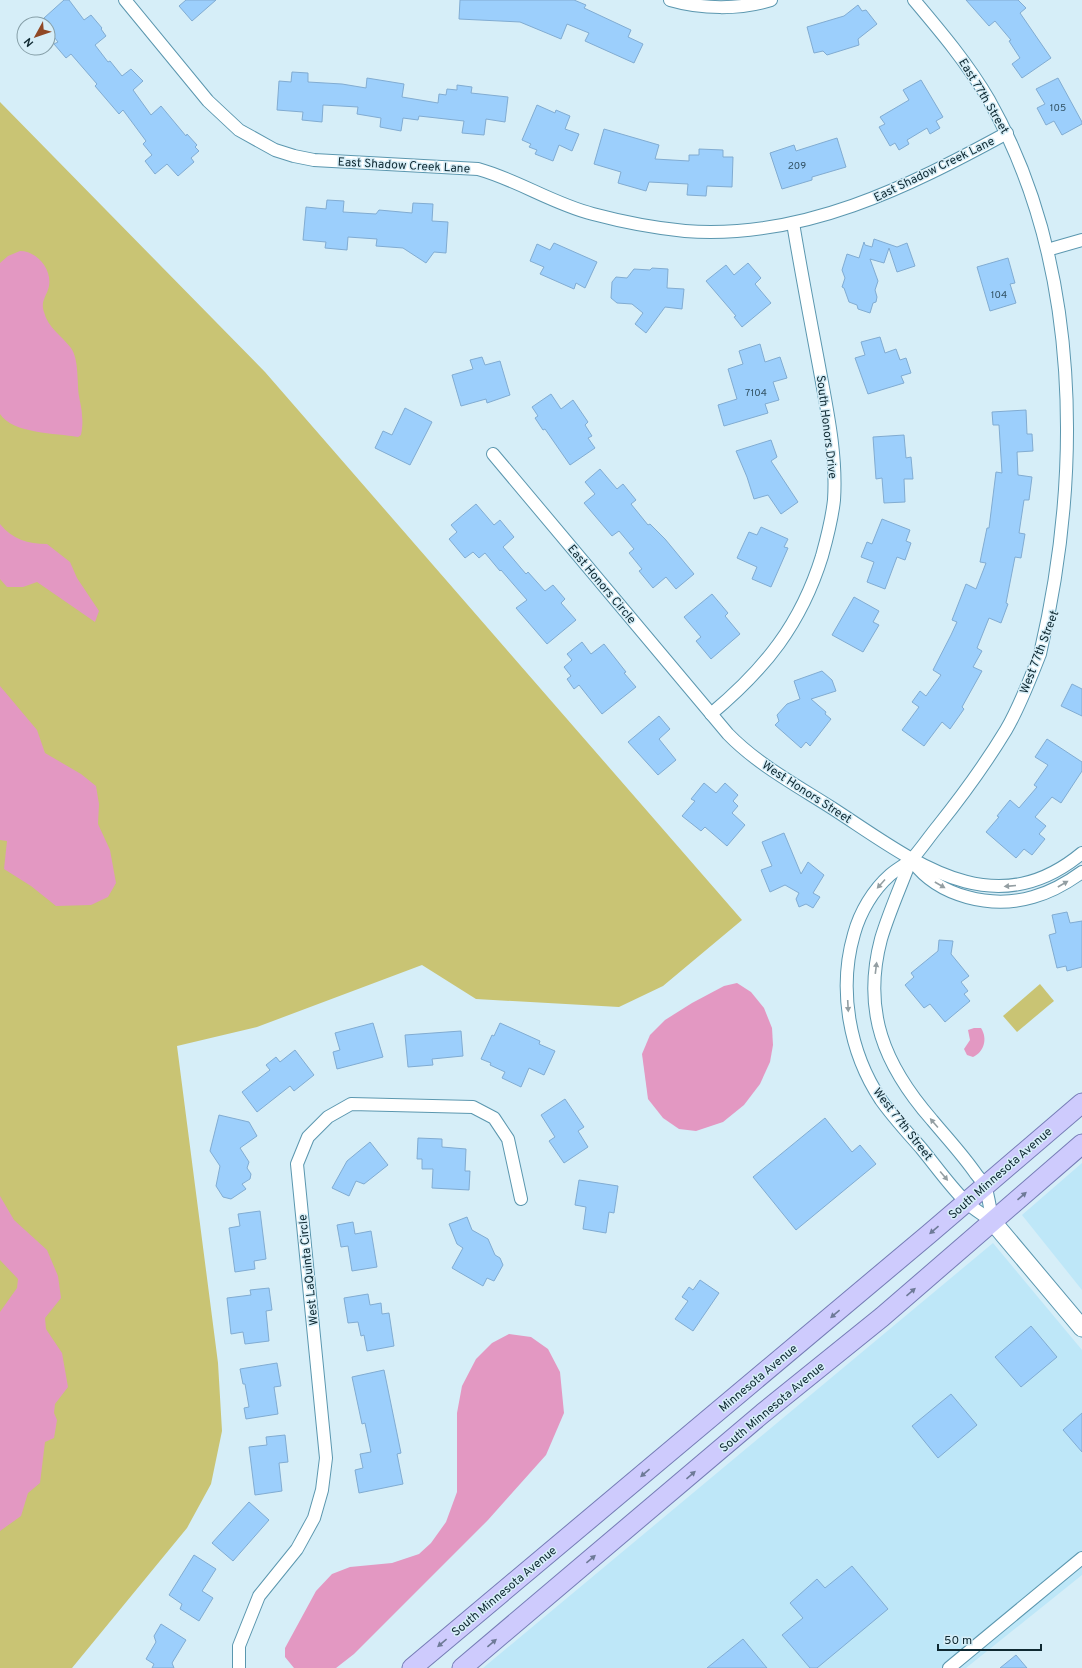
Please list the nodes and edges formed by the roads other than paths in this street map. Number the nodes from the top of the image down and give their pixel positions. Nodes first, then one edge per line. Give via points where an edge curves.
1 (125, 0) edge
2 (670, 0) edge
3 (770, 0) edge
4 (914, 0) edge
5 (1007, 133) junction
6 (793, 223) junction
7 (1082, 240) edge
8 (1054, 248) junction
9 (1073, 332) dead end
10 (493, 454) dead end
11 (1071, 542) dead end
12 (711, 714) junction
13 (1082, 853) edge
14 (911, 859) junction
15 (1082, 872) edge
16 (1082, 1103) edge
17 (1082, 1144) edge
18 (985, 1186) junction
19 (521, 1199) dead end
20 (966, 1202) junction
21 (993, 1222) junction
22 (1082, 1328) edge
23 (808, 1336) joint
24 (707, 1421) joint
25 (1082, 1558) edge
26 (239, 1668) edge
27 (412, 1668) edge
28 (462, 1668) edge
29 (950, 1668) edge

1 - 6 street, East Shadow Creek Lane via 208,101 239,130 274,150 314,160 478,169 592,214 655,227 722,232
2 - 3 street via 696,6 741,6
4 - 5 street, East 77th Street via 969,69
5 - 6 street, East Shadow Creek Lane via 896,189 844,209
5 - 8 street, East 77th Street via 1031,183
6 - 12 street, South Honors Drive via 824,394 834,468 834,502 828,538 806,600 780,643 751,679
7 - 8 street
8 - 9 street
10 - 12 street, East Honors Circle
11 - 14 street, West 77th Street via 1053,619 1030,680 1007,727 969,785
12 - 14 street, West Honors Street via 733,740 755,758
13 -> 14 street via 1042,878 1028,883 995,887 959,880
14 -> 15 street via 921,872 954,893 994,902 1032,898 1053,890
18 -> 14 street, West 77th Street via 907,1089 888,1055 878,1023 874,980 877,957
14 -> 20 street, West 77th Street via 879,886 860,918 849,958 848,1012 860,1059 881,1100
16 - 18 main road, South Minnesota Avenue
21 -> 17 main road, South Minnesota Avenue
18 - 20 main road, South Minnesota Avenue
18 - 21 street, West 77th Street
19 - 26 street, West LaQuinta Circle via 508,1139 494,1118 473,1107 351,1104 328,1117 308,1137 297,1164 326,1458 322,1490 314,1518 297,1549 259,1596 239,1646
20 - 21 street, West 77th Street
20 -> 23 main road, South Minnesota Avenue
21 - 22 street, West 77th Street
28 -> 21 main road, South Minnesota Avenue
23 - 24 main road, Minnesota Avenue
24 -> 27 main road, South Minnesota Avenue
25 - 29 street

